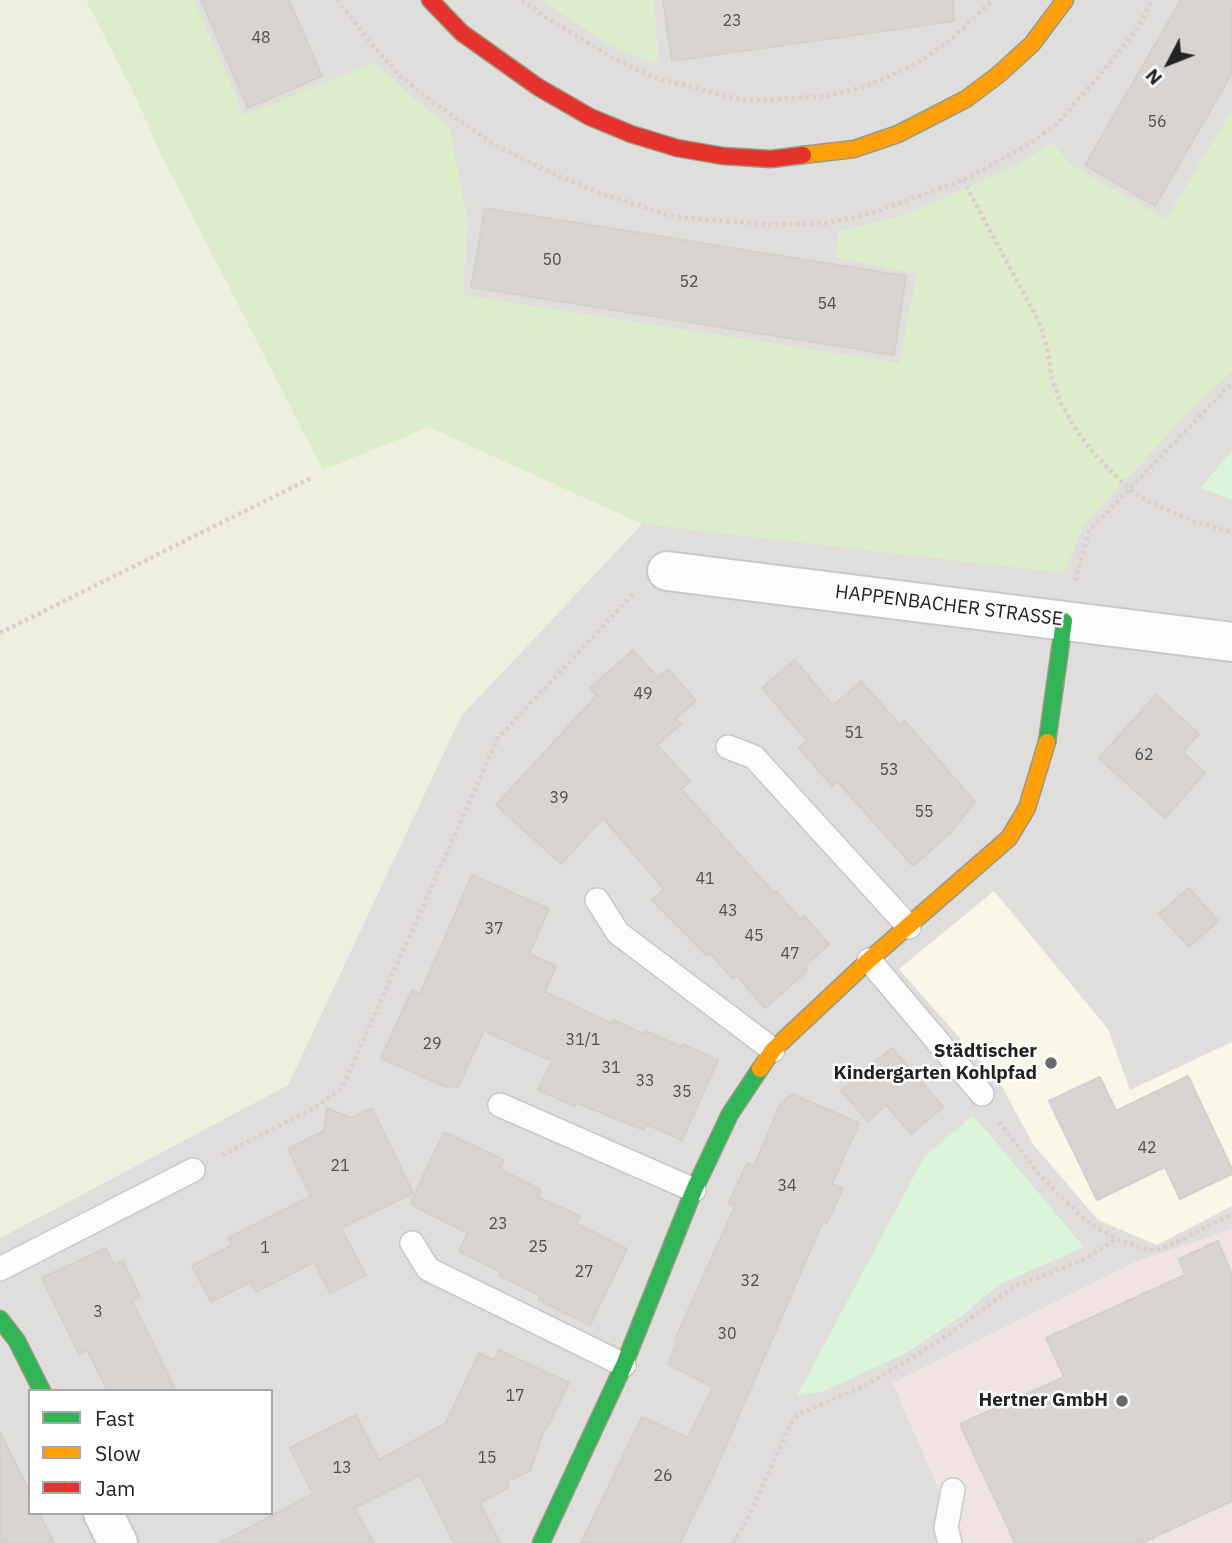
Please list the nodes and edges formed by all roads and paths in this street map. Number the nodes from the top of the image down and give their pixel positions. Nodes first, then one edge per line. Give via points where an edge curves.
1 (430, 0) edge
2 (522, 0) edge
3 (993, 0) edge
4 (1065, 0) edge
5 (963, 180) dead end
6 (1232, 383) edge
7 (313, 477) dead end
8 (1128, 488) junction
9 (1232, 532) edge
10 (667, 571) joint
11 (1064, 621) junction
12 (0, 633) edge
13 (1232, 642) edge
14 (729, 747) dead end
15 (597, 900) dead end
16 (909, 927) junction
17 (869, 960) junction
18 (773, 1050) junction
19 (982, 1094) joint
20 (500, 1105) dead end
21 (193, 1170) joint
22 (694, 1190) junction
23 (1232, 1214) edge
24 (1117, 1239) junction
25 (412, 1243) dead end
26 (0, 1269) edge
27 (0, 1320) edge
28 (624, 1365) junction
29 (41, 1389) edge
30 (953, 1490) dead end
31 (104, 1515) edge
32 (118, 1543) edge
33 (541, 1543) edge
34 (733, 1543) edge
35 (950, 1543) edge

1 - 4 street via 462,33 498,60 590,117 677,148 771,159 854,149 931,118 998,75 1032,44
2 - 3 path via 613,58 652,77 747,102 827,96 867,86 912,66 948,42
5 - 8 path via 1040,324 1061,404 1094,454
6 - 8 path
7 - 12 path
8 - 9 path via 1172,513
8 - 11 path via 1089,531
10 - 11 street, HAPPENBACHER STRASSE
10 - 21 path via 629,597 498,738 339,1090 314,1108
11 - 13 street, HAPPENBACHER STRASSE
11 - 16 street via 1046,751 1027,808 1009,838
14 - 16 lane via 754,757
15 - 18 lane via 618,933
16 - 17 street
17 - 18 street
17 - 19 lane
18 - 22 street via 730,1114
19 - 24 path via 1038,1173 1090,1224
20 - 22 lane
21 - 26 lane
22 - 28 street
23 - 24 path via 1156,1250
24 - 34 path via 1081,1261 1015,1286 907,1361 799,1414
25 - 28 lane via 428,1269
27 - 29 street via 17,1341
28 - 33 street
30 - 35 lane via 946,1528
31 - 32 street

